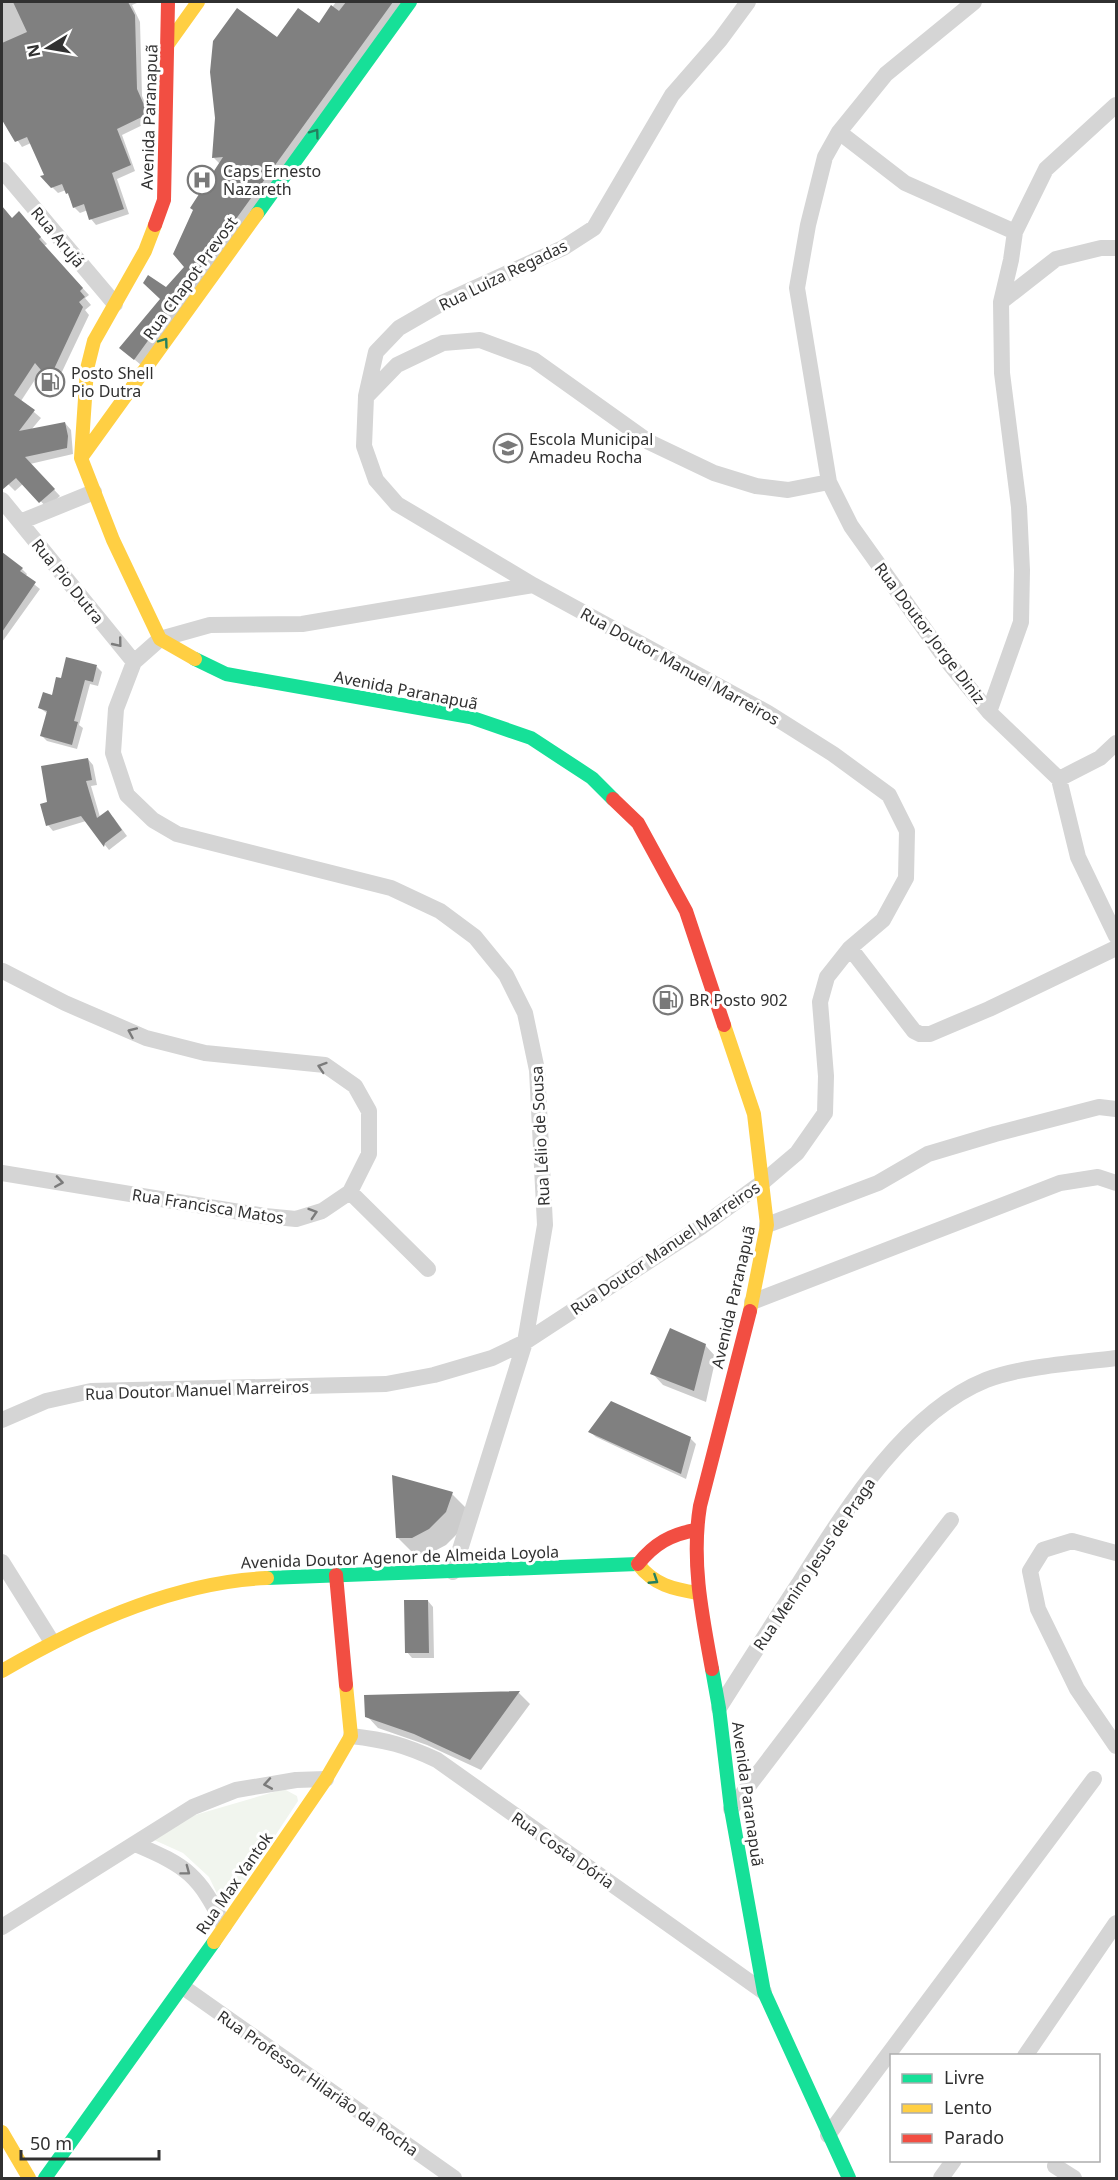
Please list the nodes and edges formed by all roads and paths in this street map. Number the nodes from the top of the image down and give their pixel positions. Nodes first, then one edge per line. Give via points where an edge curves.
1 (168, 2) edge
2 (198, 2) edge
3 (410, 2) edge
4 (748, 2) edge
5 (974, 2) edge
6 (168, 44) junction
7 (1116, 105) edge
8 (839, 132) junction
9 (2, 170) edge
10 (1015, 232) junction
11 (1116, 248) edge
12 (1001, 302) junction
13 (115, 304) junction
14 (366, 397) junction
15 (81, 458) junction
16 (829, 482) junction
17 (94, 492) junction
18 (2, 500) edge
19 (20, 522) junction
20 (532, 585) junction
21 (160, 639) junction
22 (134, 662) junction
23 (990, 712) junction
24 (1116, 743) edge
25 (1059, 779) junction
26 (1116, 936) edge
27 (850, 948) junction
28 (1116, 948) edge
29 (2, 968) edge
30 (1116, 1109) edge
31 (2, 1173) edge
32 (764, 1182) junction
33 (1116, 1184) edge
34 (350, 1192) junction
35 (766, 1225) junction
36 (428, 1269) dead end
37 (752, 1302) junction
38 (525, 1342) junction
39 (1116, 1358) edge
40 (2, 1420) edge
41 (951, 1520) dead end
42 (696, 1530) junction
43 (1116, 1553) edge
44 (2, 1562) edge
45 (638, 1564) junction
46 (453, 1572) junction
47 (336, 1575) junction
48 (698, 1593) junction
49 (52, 1642) junction
50 (2, 1671) edge
51 (719, 1708) junction
52 (351, 1736) junction
53 (1116, 1746) edge
54 (327, 1779) junction
55 (1094, 1779) dead end
56 (731, 1809) junction
57 (135, 1844) junction
58 (1116, 1923) edge
59 (224, 1926) junction
60 (2, 1927) edge
61 (183, 1987) junction
62 (764, 1992) junction
63 (1027, 2054) edge
64 (2, 2132) edge
65 (828, 2135) junction
66 (953, 2162) edge
67 (1055, 2166) dead end
68 (29, 2178) edge
69 (45, 2178) edge
70 (454, 2178) edge
71 (849, 2178) edge
72 (941, 2178) edge
73 (1074, 2178) edge

1 - 6 street, Avenida Paranapuã
2 - 6 street
15 -> 3 street, Rua Chapot Prevost
4 - 14 street, Rua Luiza Regadas via 672,95 594,228 563,248 444,302 399,328 376,352
5 - 8 street via 886,74
6 - 13 street, Avenida Paranapuã via 164,200 145,251
7 - 10 street via 1046,170
8 - 10 street via 904,183
8 - 16 street via 825,157 796,288
9 - 13 street, Rua Arujá
10 - 12 street
11 - 12 street via 1056,259
12 - 23 street via 1002,373 1019,507 1021,622
13 - 15 street, Avenida Paranapuã via 94,341 87,369
14 - 16 street via 398,365 443,344 480,340 534,360 649,442 714,473 756,486 788,490
14 - 20 street, Rua Doutor Manuel Marreiros via 364,446 376,480 397,504
15 - 17 street, Avenida Paranapuã
16 - 23 street, Rua Doutor Jorge Diniz via 851,526 948,662
17 - 19 street
17 - 21 street, Avenida Paranapuã
18 - 19 street, Rua Pio Dutra
19 -> 22 street, Rua Pio Dutra
20 - 21 street via 302,624 210,625
20 - 27 street, Rua Doutor Manuel Marreiros via 768,713 889,795 907,831 906,878 883,920
21 - 22 street, Rua Lélio de Sousa
21 - 32 street, Avenida Paranapuã via 226,674 470,717 531,738 592,778 638,822 686,911 754,1114
22 - 38 street, Rua Lélio de Sousa via 116,709 113,753 127,795 153,820 177,834 391,888 440,910 475,937 506,975 525,1013 537,1070 545,1225
23 - 25 street, Rua Doutor Jorge Diniz
24 - 25 street via 1100,758
25 - 26 street via 1077,857
27 - 28 street via 914,1031 930,1034
27 - 32 street, Rua Doutor Manuel Marreiros via 827,977 820,1002 825,1113 797,1153
34 -> 29 street, Rua Francisca Matos via 369,1154 369,1111 355,1086 325,1065 205,1053 146,1038 65,1003
30 - 35 street via 1099,1107 928,1154 878,1182
31 -> 34 street, Rua Francisca Matos via 296,1219 322,1211
32 - 35 street, Avenida Paranapuã
32 - 38 street, Rua Doutor Manuel Marreiros
33 - 37 street via 1098,1177 1060,1183
34 - 36 street
35 - 37 street, Avenida Paranapuã
37 - 42 street, Avenida Paranapuã
38 - 40 street, Rua Doutor Manuel Marreiros via 492,1358 386,1384 91,1391 46,1401
38 - 46 street, Rua Lélio de Sousa
39 - 51 street, Rua Menino Jesus de Praga via 986,1380 938,1407 883,1462 839,1522
41 - 56 street
42 - 45 street via 652,1546
42 - 48 street, Avenida Paranapuã
43 - 53 street via 1072,1541 1043,1550 1030,1571 1038,1609 1077,1689
44 - 49 street
45 - 46 street, Avenida Doutor Agenor de Almeida Loyola
45 -> 48 street via 658,1585
46 - 47 street, Avenida Doutor Agenor de Almeida Loyola
47 - 49 street, Avenida Doutor Agenor de Almeida Loyola via 242,1579 150,1600
47 - 52 street
48 - 51 street, Avenida Paranapuã
49 - 50 street, Avenida Doutor Agenor de Almeida Loyola
51 - 56 street, Avenida Paranapuã
52 - 54 street, Rua Max Yantok
52 - 62 street, Rua Costa Dória via 384,1739 437,1760
54 -> 57 street via 236,1790 193,1807
54 - 59 street, Rua Max Yantok
55 - 65 street
56 - 62 street, Avenida Paranapuã
57 -> 59 street via 165,1856 191,1873 209,1896
57 - 60 street
58 - 63 street
59 - 61 street, Rua Max Yantok
61 - 69 street, Rua Max Yantok
61 - 70 street, Rua Professor Hilarião da Rocha
62 - 65 street, Avenida Paranapuã
64 - 68 street
65 - 71 street, Avenida Paranapuã
66 - 72 street
67 - 73 street

